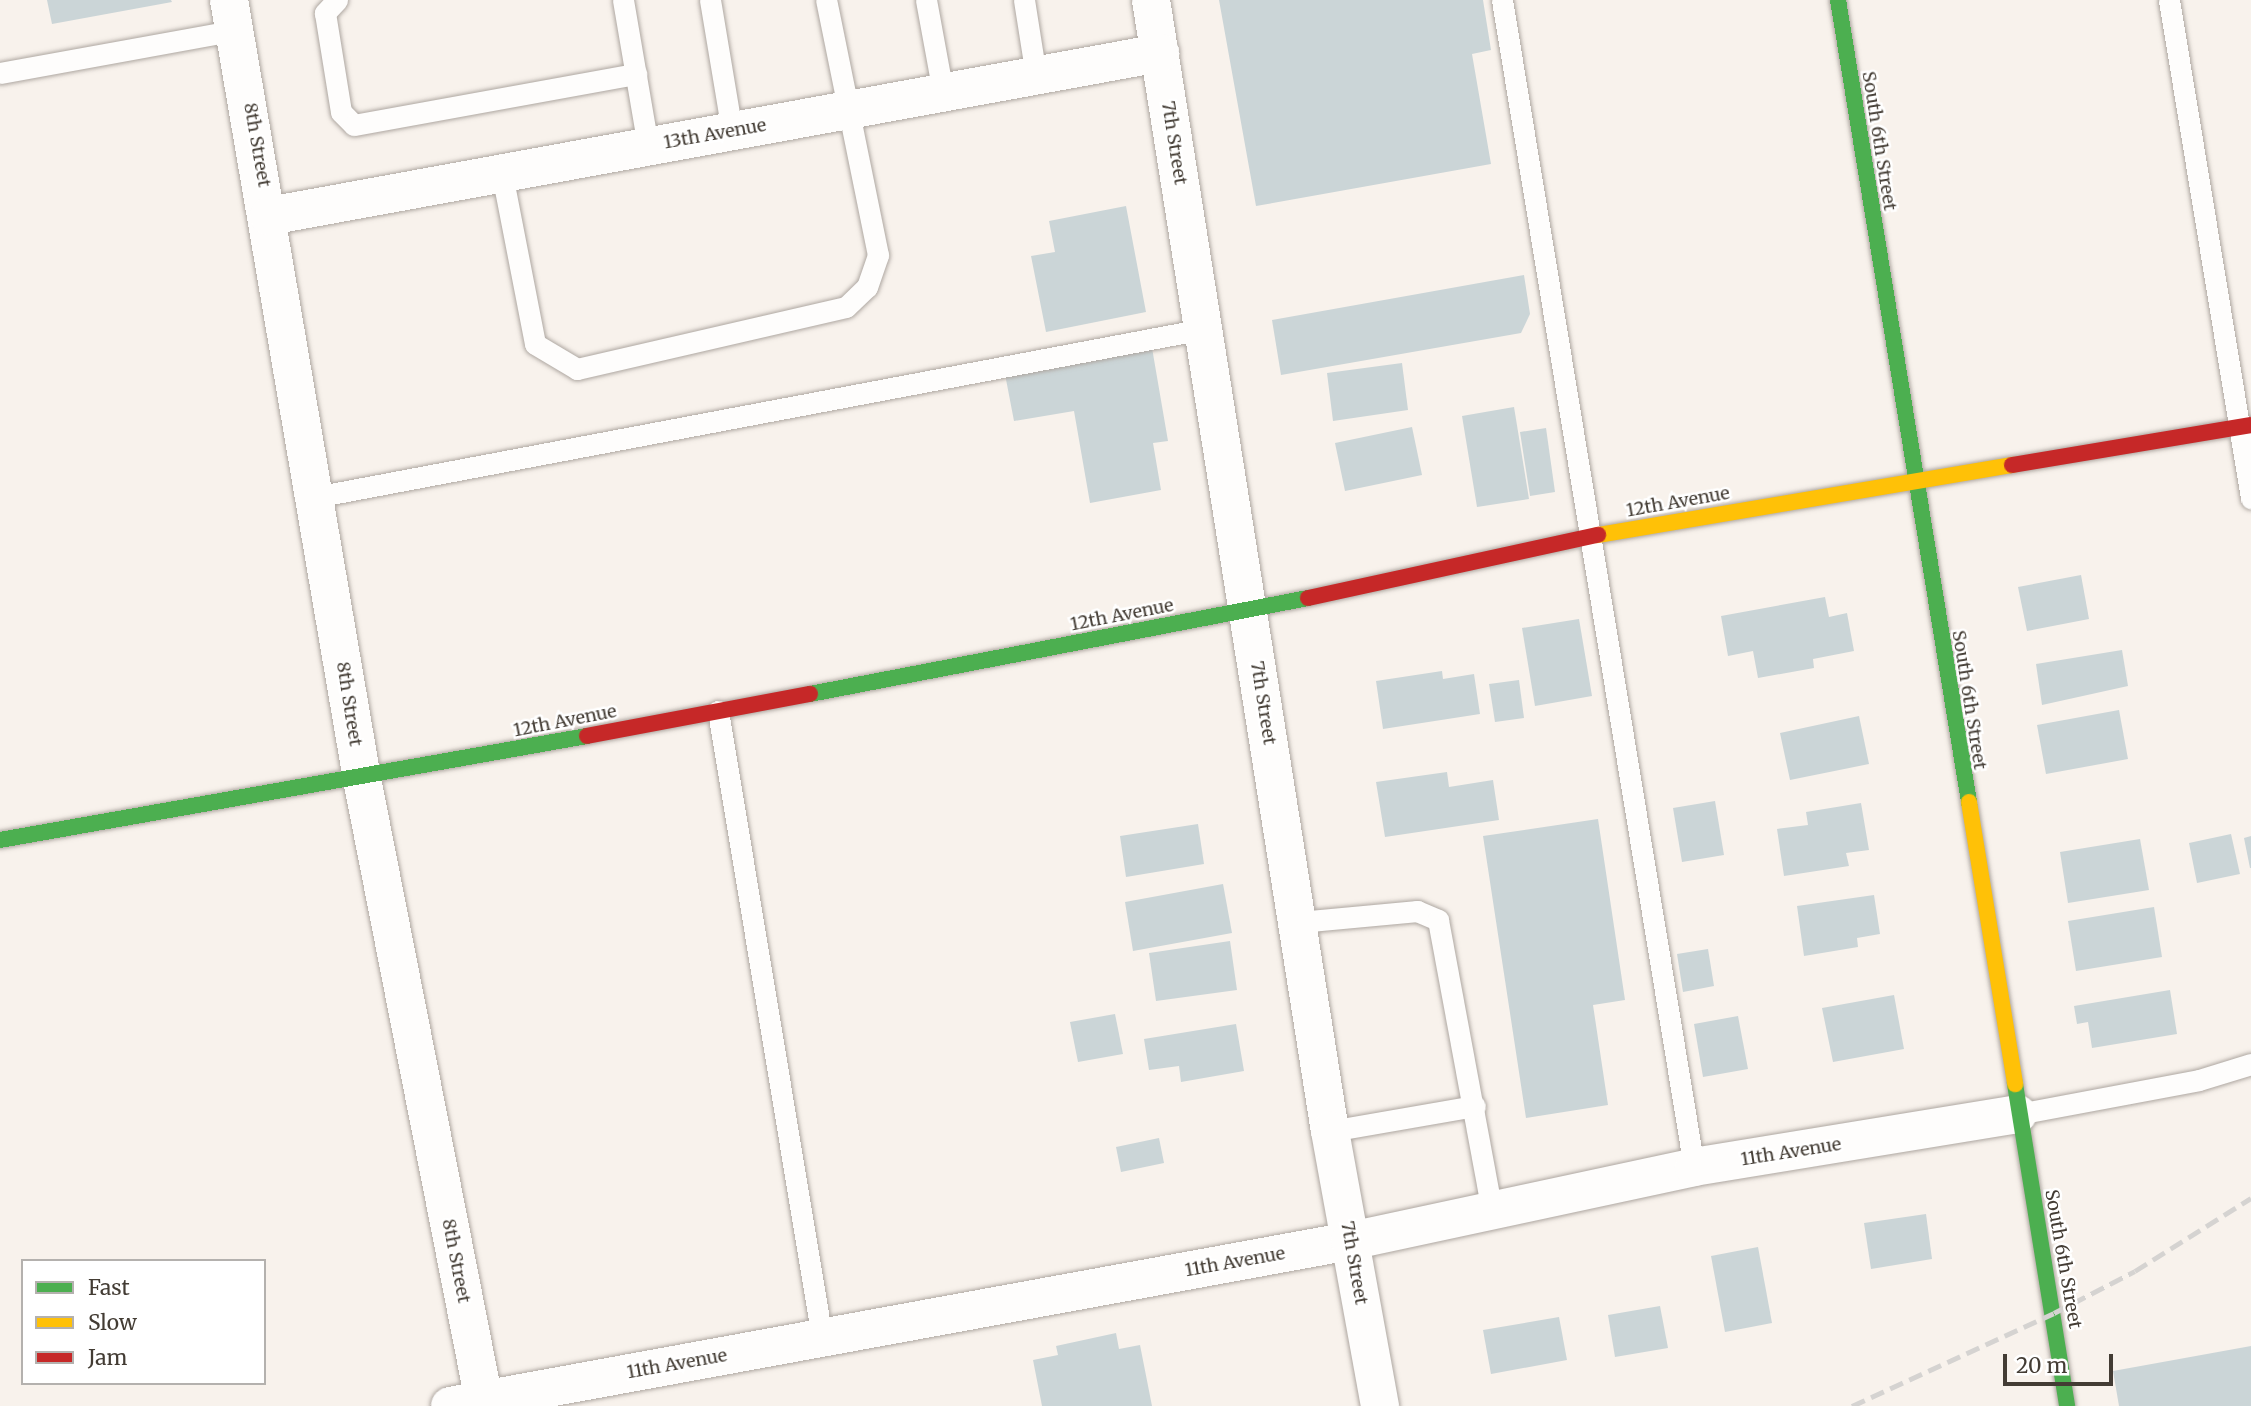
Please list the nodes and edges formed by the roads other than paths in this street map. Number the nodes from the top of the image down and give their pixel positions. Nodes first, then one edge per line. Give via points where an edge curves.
1 (337, 0) edge
2 (623, 0) edge
3 (710, 0) edge
4 (826, 0) edge
5 (926, 0) edge
6 (1024, 0) edge
7 (1151, 0) edge
8 (1502, 0) edge
9 (1838, 0) edge
10 (2169, 0) edge
11 (233, 15) edge
12 (1160, 53) junction
13 (0, 73) edge
14 (636, 74) junction
15 (1036, 76) junction
16 (943, 93) junction
17 (848, 110) junction
18 (732, 131) junction
19 (648, 147) junction
20 (502, 174) junction
21 (269, 216) junction
22 (1203, 329) junction
23 (2243, 426) edge
24 (1913, 480) junction
25 (315, 497) junction
26 (2251, 499) edge
27 (1588, 537) junction
28 (1248, 611) junction
29 (718, 711) junction
30 (362, 779) junction
31 (0, 841) edge
32 (1299, 922) junction
33 (2251, 1064) edge
34 (1475, 1106) junction
35 (2018, 1114) junction
36 (1330, 1131) junction
37 (1694, 1167) junction
38 (1492, 1211) junction
39 (1350, 1241) junction
40 (822, 1338) junction
41 (473, 1404) edge
42 (1380, 1406) edge
43 (2067, 1406) edge

1 - 14 lane via 324,13 341,112 354,125
2 - 14 lane
3 - 18 lane
4 - 17 lane
5 - 16 lane
6 - 15 lane
7 - 12 street, 7th Street
8 - 27 lane
9 - 24 street, South 6th Street
10 - 23 lane
11 - 13 lane
11 - 21 street, 8th Street
12 - 15 street, 13th Avenue
12 - 22 street, 7th Street
14 - 19 lane
15 - 16 street, 13th Avenue
16 - 17 street, 13th Avenue
17 - 18 street, 13th Avenue
17 - 20 lane via 878,255 867,286 846,307 577,369 535,344
18 - 19 street, 13th Avenue
19 - 20 street, 13th Avenue
20 - 21 street, 13th Avenue
21 - 25 street, 8th Street
22 - 25 lane
22 - 28 street, 7th Street
23 - 24 street, 12th Avenue
23 - 26 lane
24 - 27 street, 12th Avenue
24 - 35 street, South 6th Street
25 - 30 street, 8th Street
27 - 28 street, 12th Avenue
27 - 37 lane
28 - 29 street, 12th Avenue
28 - 32 street, 7th Street
29 - 30 street, 12th Avenue
29 - 40 lane
30 - 31 street, 12th Avenue
30 - 41 street, 8th Street
32 - 34 lane via 1416,911 1438,920
32 - 36 street, 7th Street
33 - 35 lane via 2199,1080
34 - 36 lane
34 - 38 lane
35 - 37 street, 11th Avenue
35 - 43 street, South 6th Street
36 - 39 street, 7th Street
37 - 38 street, 11th Avenue
38 - 39 street, 11th Avenue
39 - 40 street, 11th Avenue
39 - 42 street, 7th Street
40 - 41 street, 11th Avenue

